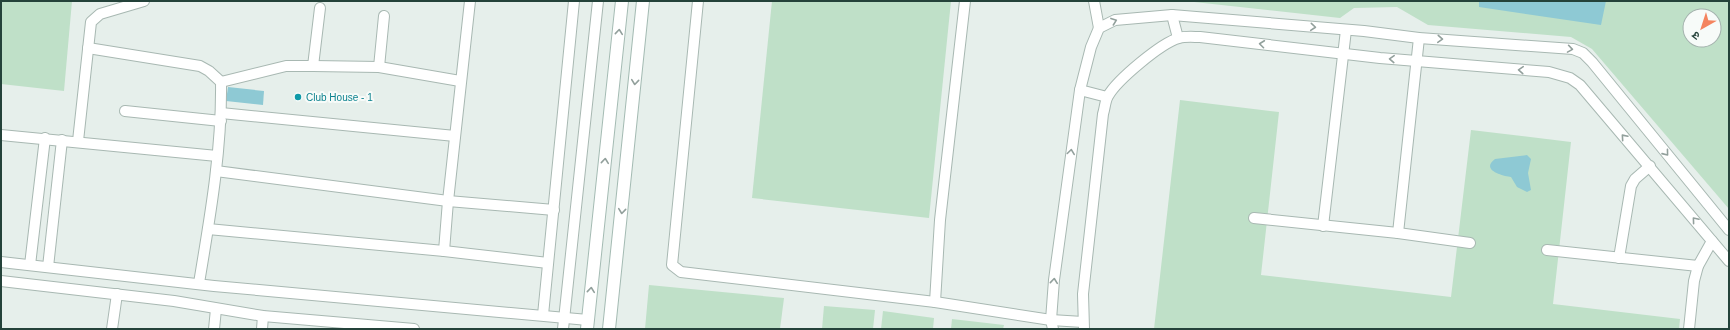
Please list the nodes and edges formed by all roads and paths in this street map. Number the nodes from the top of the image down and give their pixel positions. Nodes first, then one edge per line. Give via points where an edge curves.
1 (144, 1) edge
2 (470, 1) edge
3 (574, 1) edge
4 (598, 1) edge
5 (622, 1) edge
6 (643, 1) edge
7 (698, 1) edge
8 (965, 1) edge
9 (1094, 1) edge
10 (320, 8) dead end
11 (1172, 15) junction
12 (384, 16) dead end
13 (1099, 28) junction
14 (1346, 30) junction
15 (1178, 38) junction
16 (1420, 38) junction
17 (88, 48) junction
18 (1343, 53) junction
19 (1418, 62) junction
20 (313, 66) junction
21 (379, 67) junction
22 (460, 81) junction
23 (221, 82) junction
24 (1080, 90) junction
25 (1107, 97) junction
26 (125, 111) dead end
27 (221, 117) junction
28 (1, 135) edge
29 (455, 136) junction
30 (45, 138) junction
31 (62, 140) junction
32 (78, 141) junction
33 (217, 156) junction
34 (1650, 166) junction
35 (216, 171) junction
36 (39, 187) junction
37 (57, 189) junction
38 (448, 201) junction
39 (554, 210) junction
40 (1254, 218) dead end
41 (1323, 226) junction
42 (208, 230) junction
43 (1729, 230) edge
44 (1398, 232) junction
45 (1712, 241) junction
46 (1470, 243) dead end
47 (1547, 250) dead end
48 (444, 251) junction
49 (1619, 258) junction
50 (1729, 261) edge
51 (1, 262) edge
52 (548, 264) junction
53 (30, 265) junction
54 (1698, 266) junction
55 (48, 267) junction
56 (1, 281) edge
57 (199, 283) junction
58 (117, 294) junction
59 (935, 302) junction
60 (216, 309) junction
61 (543, 315) junction
62 (263, 316) junction
63 (564, 318) junction
64 (588, 324) edge
65 (1052, 324) edge
66 (1083, 326) edge
67 (112, 329) edge
68 (214, 329) edge
69 (262, 329) edge
70 (414, 329) edge
71 (563, 329) edge
72 (609, 329) edge
73 (1689, 329) edge

1 - 17 street via 100,14 91,22
2 - 22 street
3 - 39 street
4 - 63 street
64 -> 5 street
6 -> 72 street
7 - 59 street via 672,265 681,272
8 - 59 street via 940,220
9 - 13 street
10 - 20 street
13 -> 11 street via 1115,20
11 -> 14 street
11 - 15 street
12 - 21 street
13 - 24 street via 1091,47
14 - 16 street
14 - 18 street
18 -> 15 street via 1200,37
15 - 25 street via 1158,49 1136,67
16 - 19 street
16 -> 43 street via 1573,49 1583,53
17 - 23 street via 200,66
17 - 32 street
19 -> 18 street
18 - 41 street
34 -> 19 street via 1580,85 1570,78 1549,72
19 - 44 street
20 - 21 street
20 - 23 street via 286,66
21 - 22 street
22 - 29 street
23 - 27 street
24 - 25 street
65 -> 24 street via 1054,280
25 - 66 street via 1083,294
26 - 27 street
27 - 29 street
27 - 33 street
28 - 30 street
29 - 38 street
30 - 31 street
30 - 36 street
31 - 32 street
31 - 37 street
32 - 33 street
33 - 35 street
45 -> 34 street
34 - 49 street via 1635,179 1632,186
35 - 38 street
35 - 42 street
36 - 37 street
36 - 53 street
37 - 55 street
38 - 39 street
38 - 48 street
39 - 52 street
40 - 41 street
41 - 44 street
42 - 48 street
42 - 57 street
44 - 46 street
45 - 50 street
45 - 54 street
47 - 49 street
48 - 52 street
49 - 54 street
51 - 53 street
52 - 61 street
53 - 55 street
54 - 73 street
55 - 57 street
56 - 58 street
57 - 61 street
58 - 60 street
58 - 67 street
59 - 65 street
60 - 62 street
60 - 68 street
61 - 63 street
62 - 69 street
62 - 70 street
63 - 64 street
63 - 71 street
65 - 66 street

